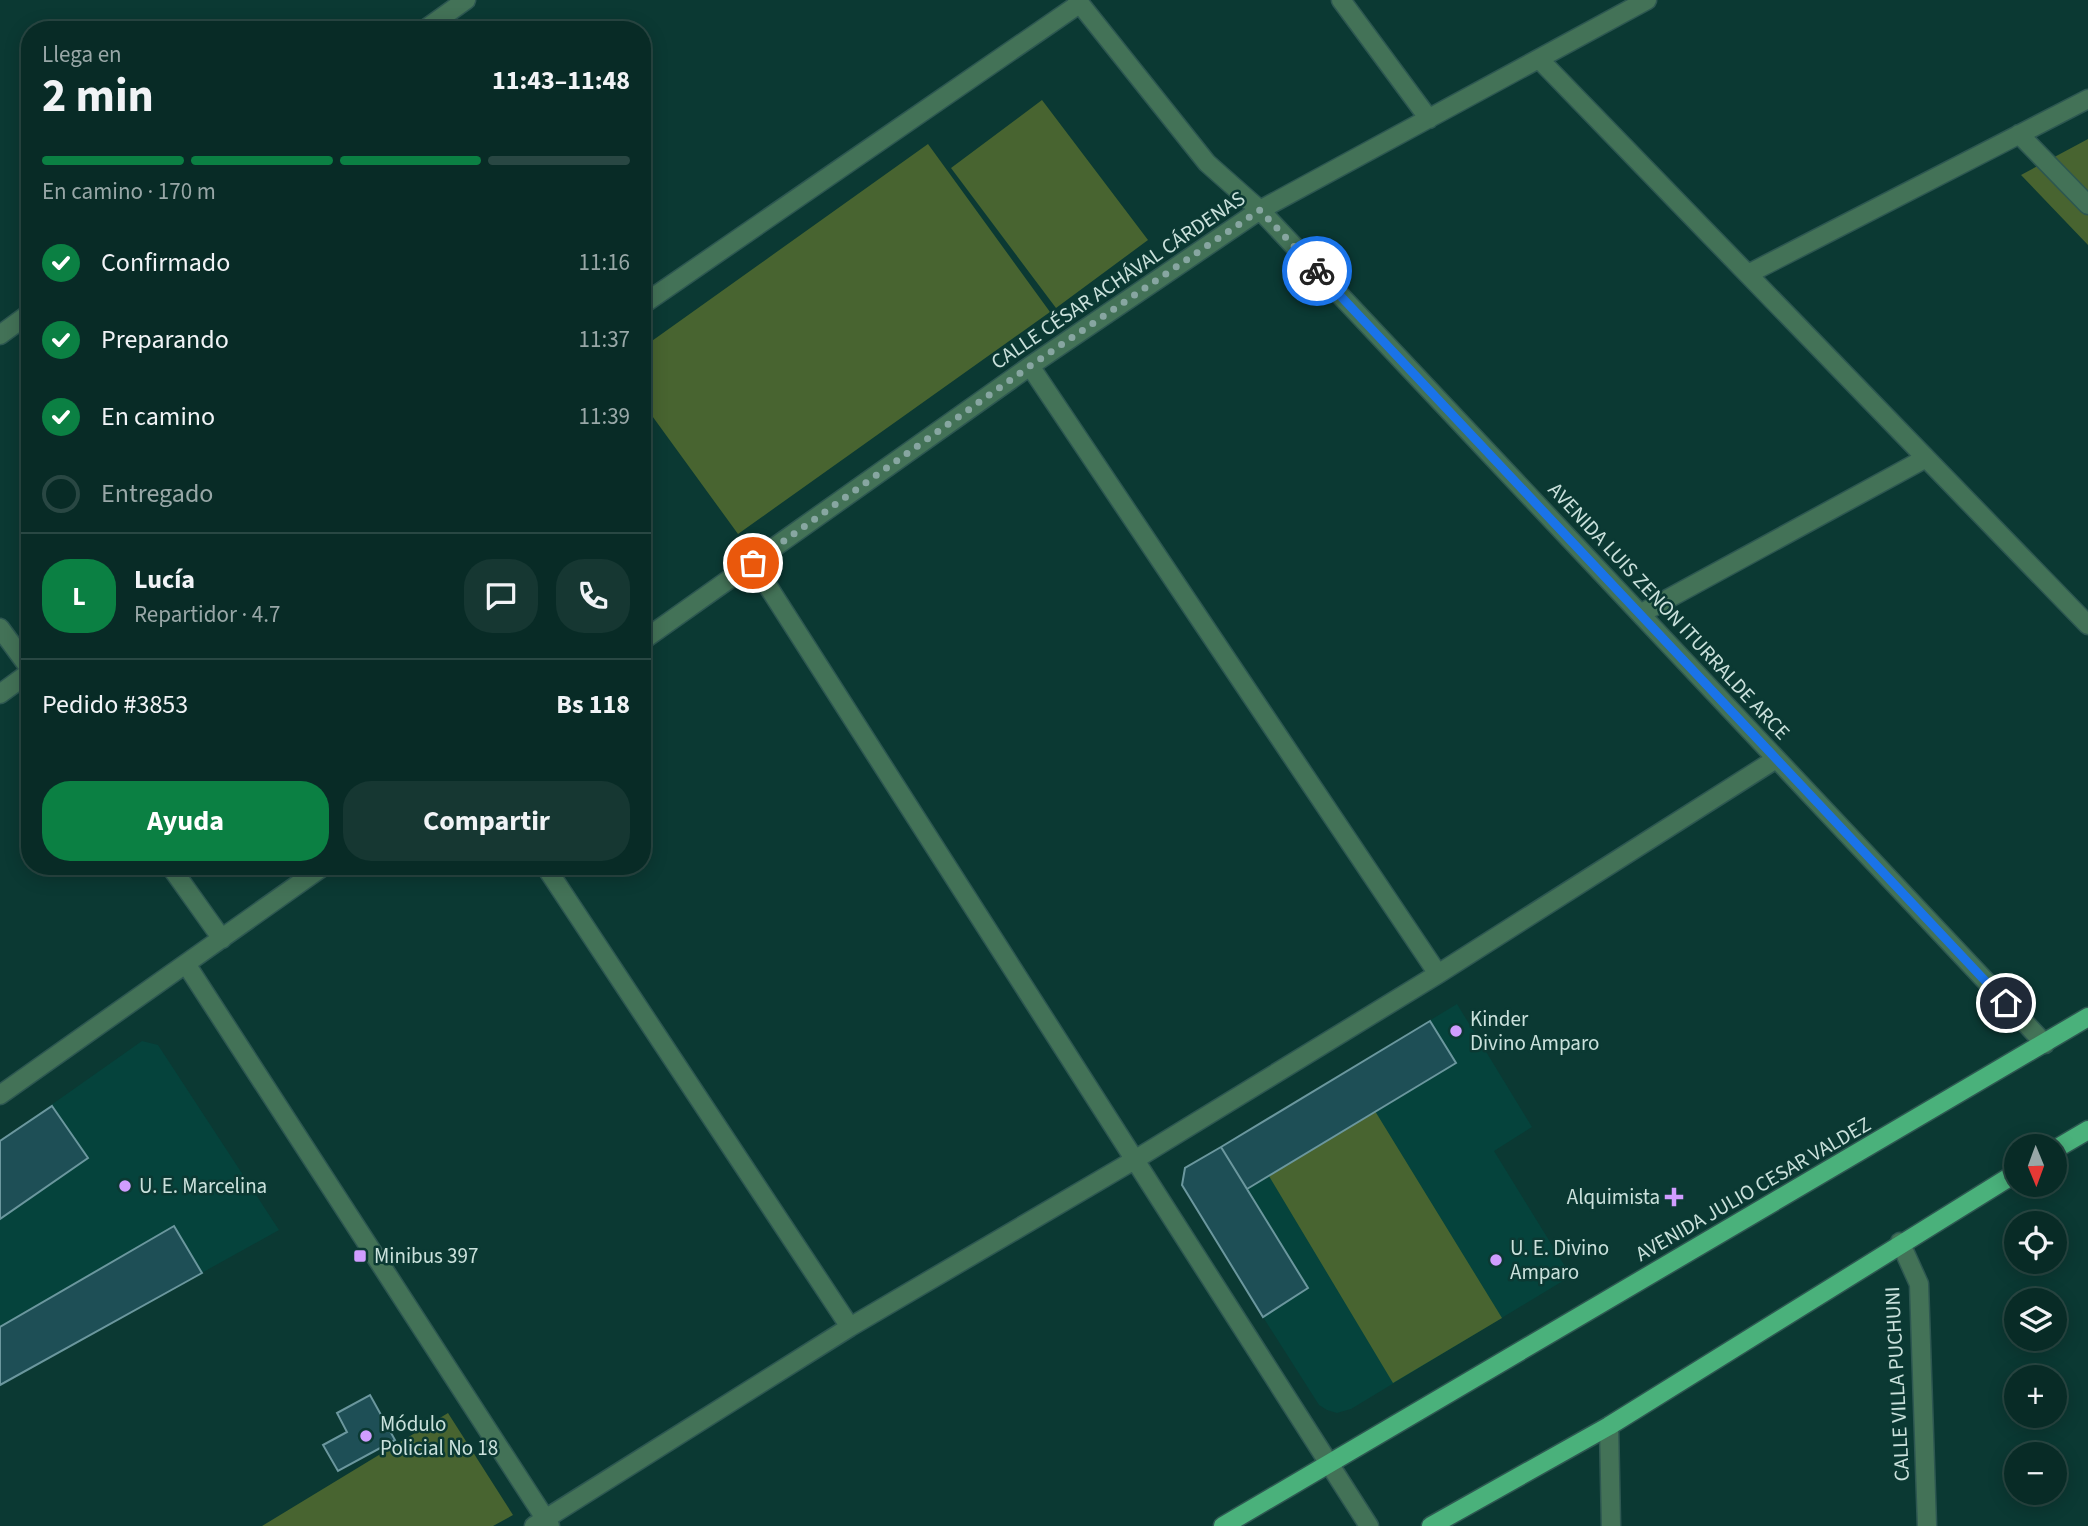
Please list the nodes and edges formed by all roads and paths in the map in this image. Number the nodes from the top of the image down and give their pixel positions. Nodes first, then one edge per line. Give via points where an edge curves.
1 (466, 0) edge
2 (1341, 0) edge
3 (1647, 0) edge
4 (1078, 2) edge
5 (437, 21) edge
6 (1539, 59) junction
7 (2088, 99) edge
8 (1429, 118) junction
9 (2019, 134) junction
10 (2088, 205) edge
11 (1260, 210) junction
12 (1748, 275) junction
13 (651, 299) edge
14 (21, 320) edge
15 (0, 335) edge
16 (1030, 366) junction
17 (1926, 458) junction
18 (753, 563) junction
19 (1640, 614) junction
20 (2088, 625) edge
21 (0, 628) edge
22 (651, 635) edge
23 (21, 658) edge
24 (21, 678) edge
25 (0, 694) edge
26 (1776, 759) junction
27 (176, 875) edge
28 (311, 875) edge
29 (551, 875) edge
30 (222, 939) junction
31 (186, 964) junction
32 (1438, 974) junction
33 (2088, 1017) edge
34 (2045, 1044) junction
35 (0, 1096) edge
36 (2088, 1130) edge
37 (2067, 1142) edge
38 (1136, 1158) junction
39 (2004, 1180) edge
40 (1900, 1242) junction
41 (850, 1327) junction
42 (1609, 1426) junction
43 (1331, 1463) junction
44 (543, 1524) edge
45 (1223, 1526) edge
46 (1369, 1526) edge
47 (1431, 1526) edge
48 (1611, 1526) edge
49 (1927, 1526) edge

1 - 5 street
2 - 8 street
3 - 6 street, CALLE CÉSAR ACHÁVAL CÁRDENAS
4 - 11 street, AVENIDA LUIS ZENON ITURRALDE ARCE via 1207,163
4 - 13 street
6 - 8 street, CALLE CÉSAR ACHÁVAL CÁRDENAS
6 - 12 street
7 - 9 street
8 - 11 street, CALLE CÉSAR ACHÁVAL CÁRDENAS
9 - 10 street
9 - 12 street
11 - 16 street, CALLE CÉSAR ACHÁVAL CÁRDENAS
11 - 19 street, AVENIDA LUIS ZENON ITURRALDE ARCE
12 - 17 street
14 - 15 street
16 - 18 street, CALLE CÉSAR ACHÁVAL CÁRDENAS
16 - 32 street
17 - 19 street
17 - 20 street
18 - 22 street, CALLE CÉSAR ACHÁVAL CÁRDENAS
18 - 38 street
19 - 26 street, AVENIDA LUIS ZENON ITURRALDE ARCE
21 - 23 street
24 - 25 street
26 - 32 street
26 - 34 street, AVENIDA LUIS ZENON ITURRALDE ARCE
27 - 30 street
28 - 30 street
29 - 41 street
30 - 31 street
31 - 35 street
31 - 44 street
32 - 38 street
33 - 34 main road, AVENIDA JULIO CESAR VALDEZ
34 - 43 main road, AVENIDA JULIO CESAR VALDEZ
36 - 37 main road
38 - 41 street
38 - 43 street
39 - 40 main road
40 - 42 main road
40 - 49 street, CALLE VILLA PUCHUNI via 1919,1284
41 - 44 street
42 - 47 main road
42 - 48 street
43 - 45 main road, AVENIDA JULIO CESAR VALDEZ
43 - 46 street

